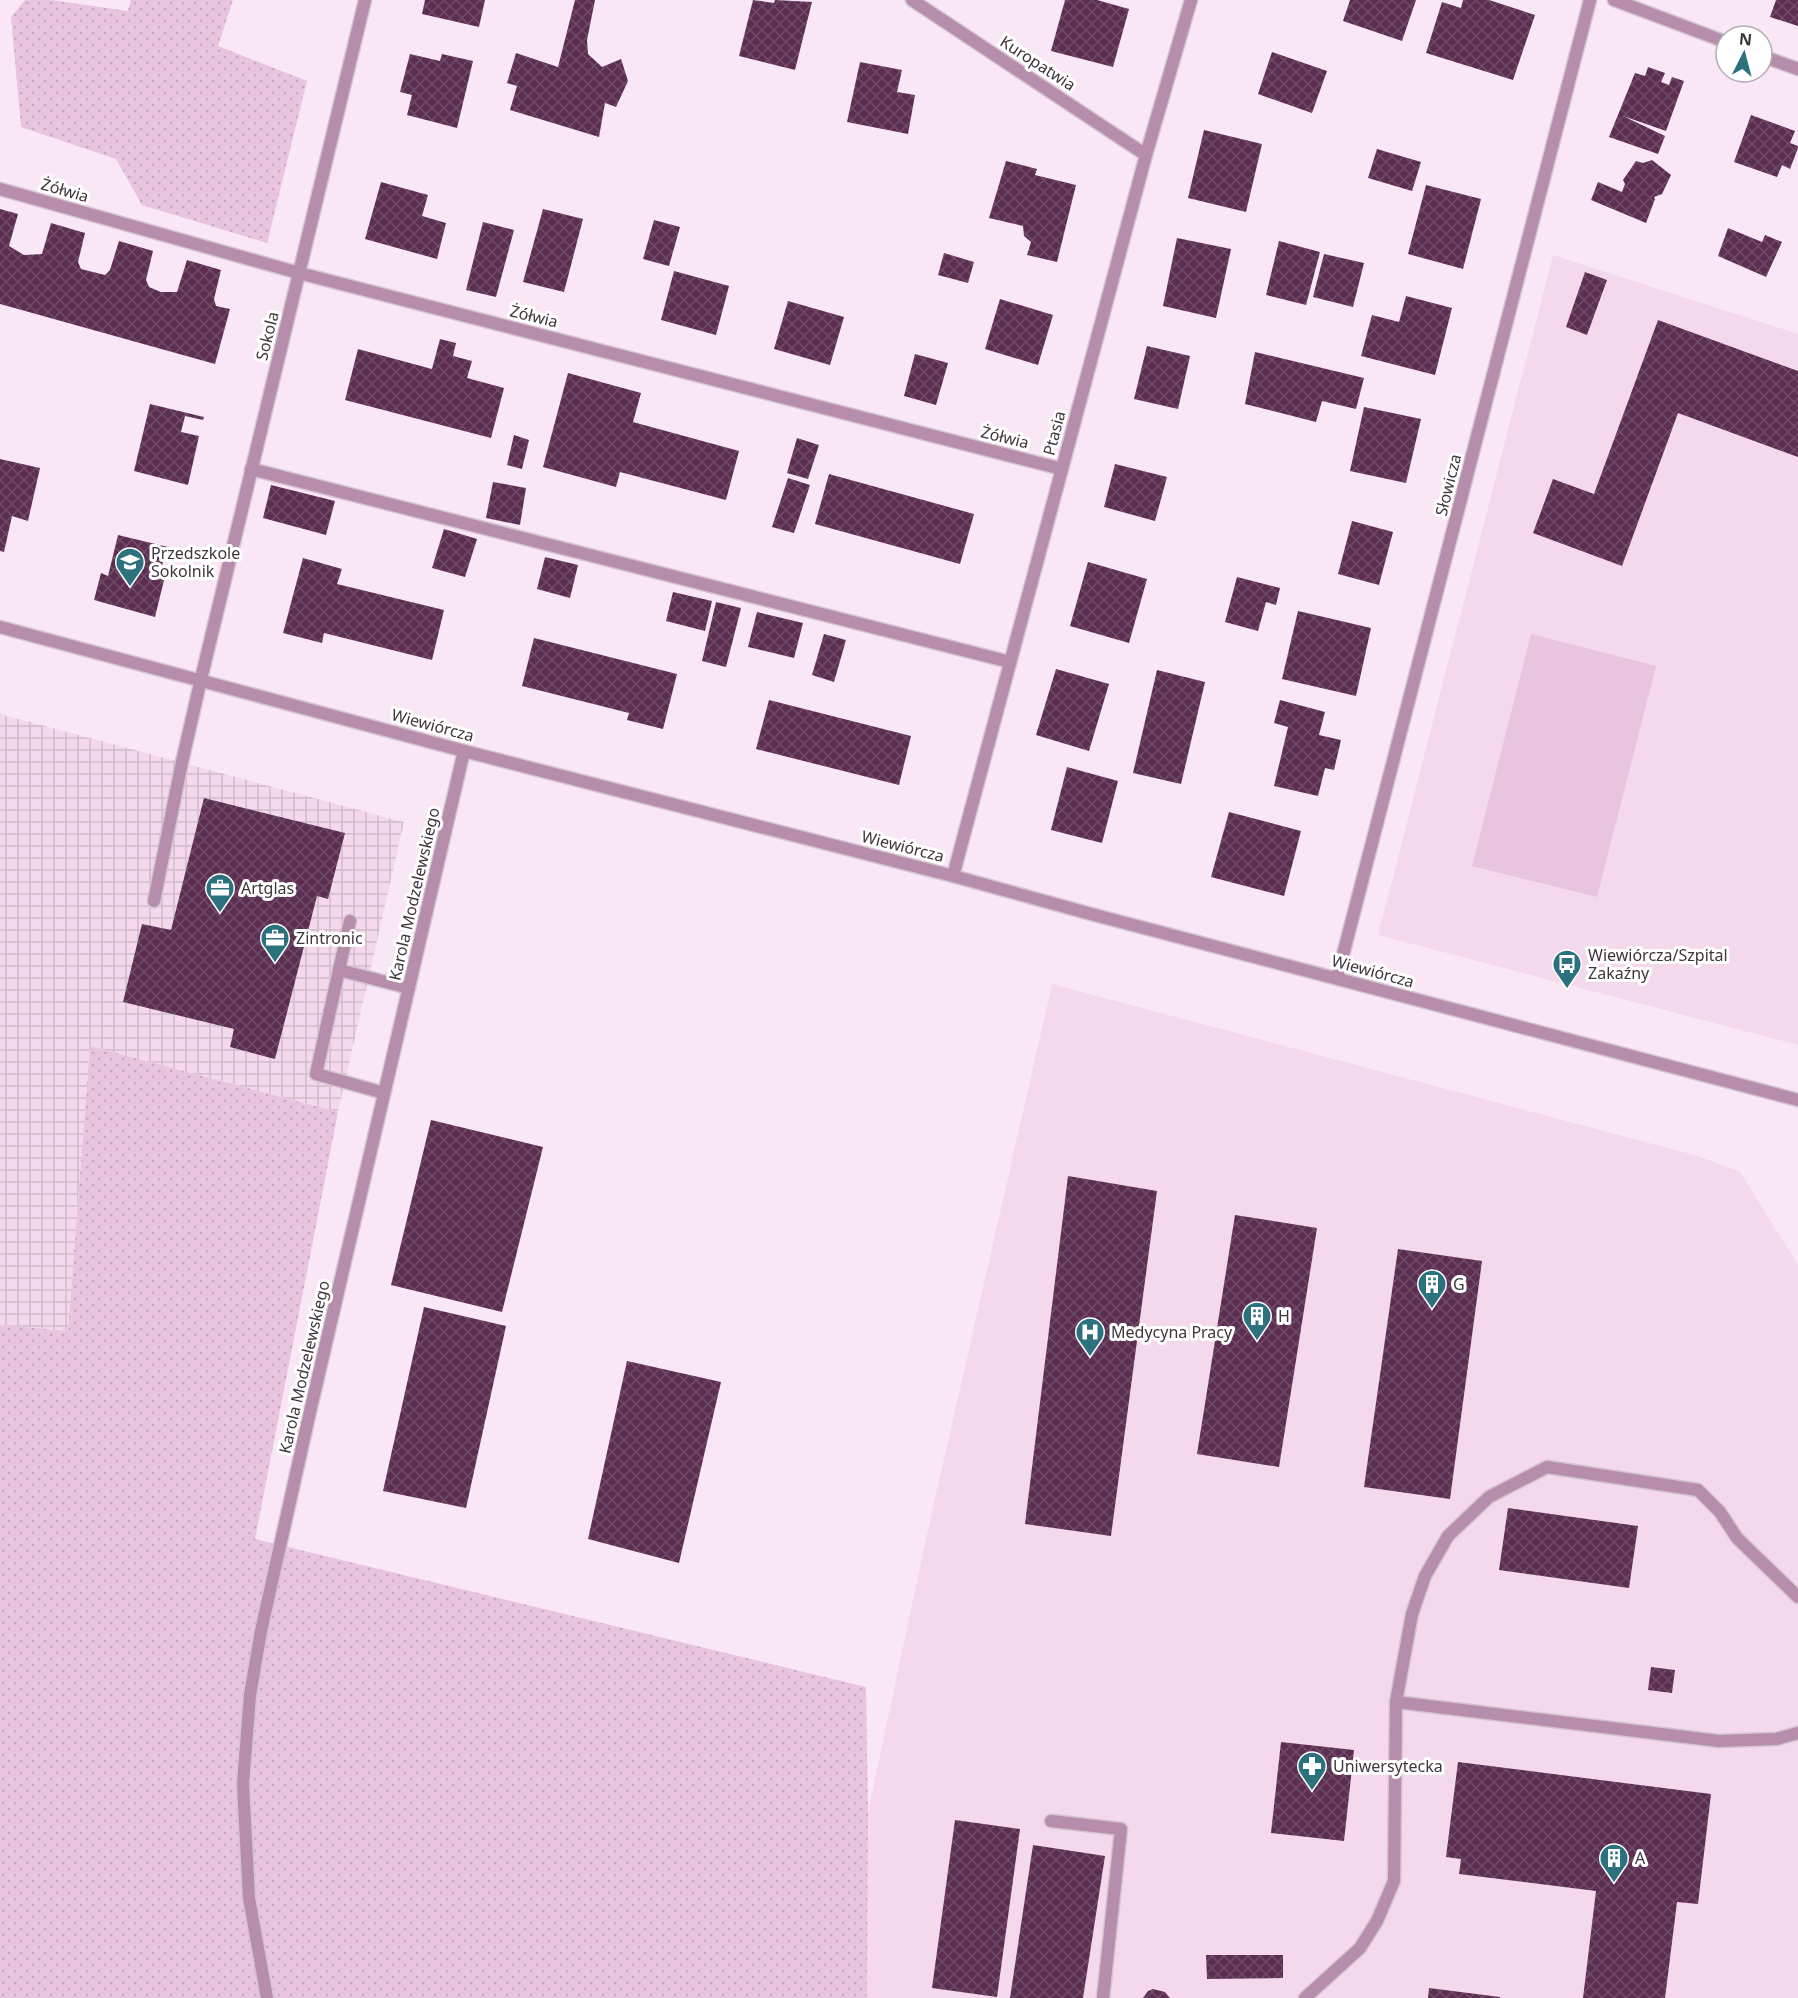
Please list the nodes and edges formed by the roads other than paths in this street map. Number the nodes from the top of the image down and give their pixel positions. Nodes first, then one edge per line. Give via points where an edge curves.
1 (365, 0) edge
2 (912, 0) edge
3 (1191, 0) edge
4 (1590, 0) edge
5 (1614, 0) edge
6 (1714, 38) edge
7 (1774, 60) edge
8 (1798, 69) edge
9 (1146, 154) junction
10 (0, 189) edge
11 (299, 273) junction
12 (251, 469) junction
13 (1062, 469) junction
14 (0, 627) edge
15 (1010, 662) junction
16 (201, 679) junction
17 (464, 751) junction
18 (953, 876) junction
19 (154, 901) dead end
20 (350, 921) dead end
21 (339, 970) junction
22 (1337, 978) junction
23 (409, 988) junction
24 (384, 1093) junction
25 (1798, 1100) edge
26 (1798, 1597) edge
27 (1396, 1702) junction
28 (1798, 1733) edge
29 (1051, 1821) dead end
30 (267, 1998) edge
31 (1103, 1998) edge
32 (1305, 1998) edge

1 - 11 street, Sokola
2 - 9 street, Kuropatwia
3 - 9 street, Ptasia
4 - 22 street, Słowicza
5 - 6 street
7 - 8 street
9 - 13 street, Ptasia
10 - 11 street, Żółwia
11 - 12 street, Sokola
11 - 13 street, Żółwia
12 - 15 street
12 - 16 street, Sokola
13 - 15 street, Ptasia
14 - 16 street, Wiewiórcza
15 - 18 street, Ptasia
16 - 17 street, Wiewiórcza
16 - 19 street, Sokola
17 - 18 street, Wiewiórcza
17 - 23 street, Karola Modzelewskiego
18 - 22 street, Wiewiórcza
20 - 21 street
21 - 23 street
21 - 24 street via 316,1074
22 - 25 street, Wiewiórcza
23 - 24 street, Karola Modzelewskiego
24 - 30 street, Karola Modzelewskiego via 261,1631 250,1695 243,1784 249,1898
26 - 27 street via 1737,1538 1720,1512 1698,1490 1546,1467 1489,1497 1448,1536 1425,1576 1412,1614
27 - 28 street via 1719,1741 1776,1739
27 - 32 street via 1394,1881 1360,1948
29 - 31 street via 1121,1829

